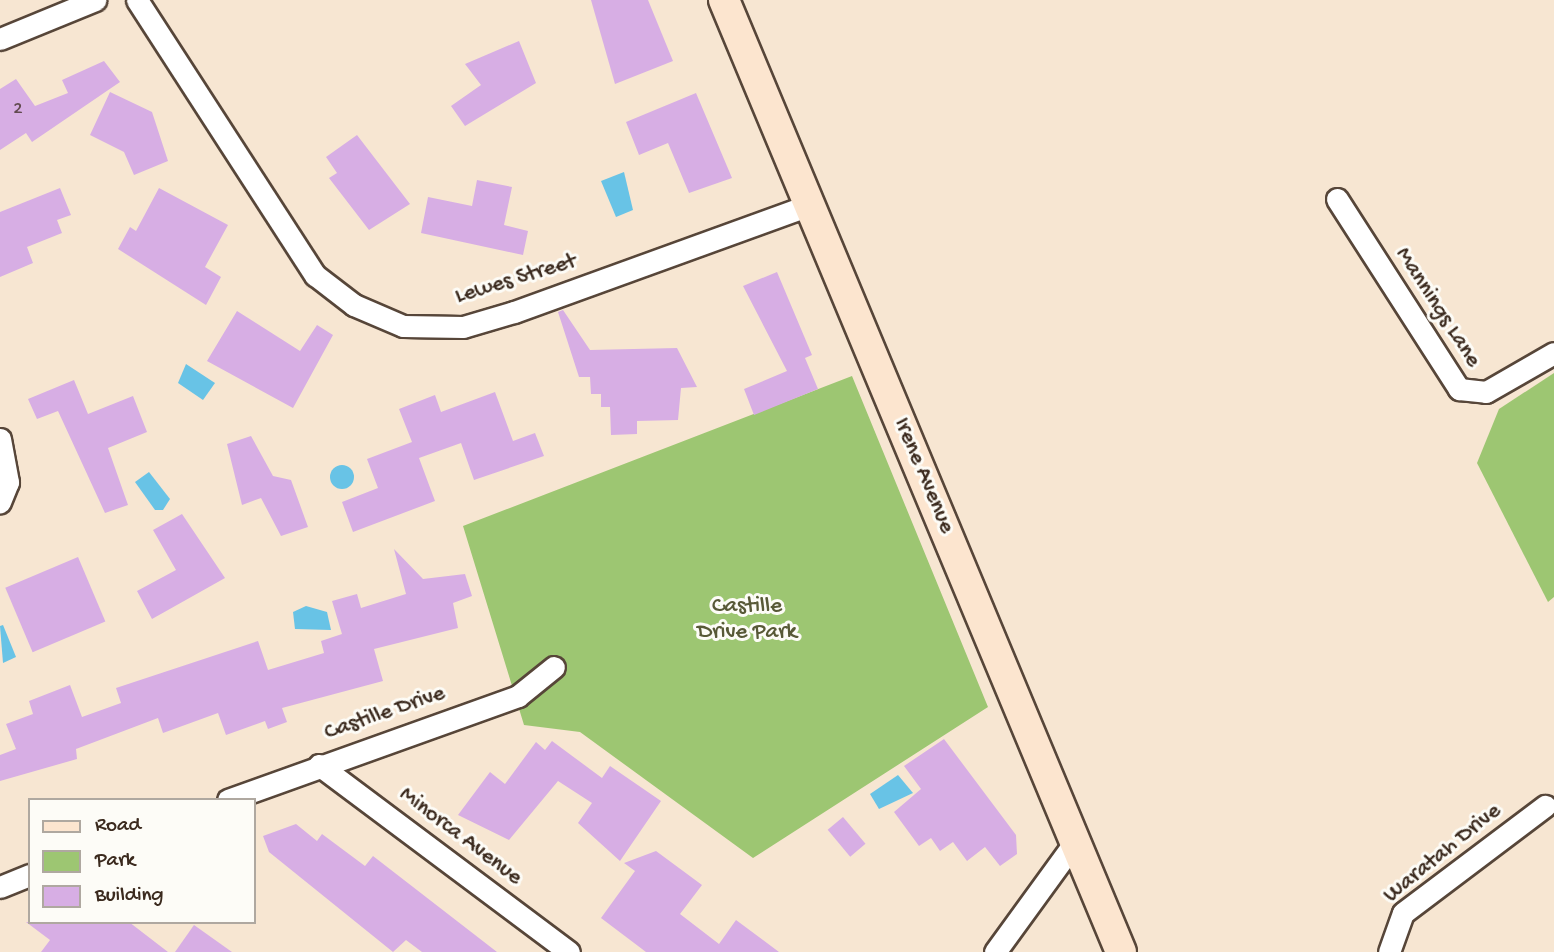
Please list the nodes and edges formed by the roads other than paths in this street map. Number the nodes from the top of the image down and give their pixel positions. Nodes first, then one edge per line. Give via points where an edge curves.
1 (95, 0) edge
2 (137, 0) edge
3 (724, 0) edge
4 (0, 39) edge
5 (1337, 200) dead end
6 (810, 205) junction
7 (1554, 353) edge
8 (0, 439) edge
9 (0, 502) edge
10 (554, 667) dead end
11 (319, 765) junction
12 (233, 798) edge
13 (1545, 806) dead end
14 (1075, 842) junction
15 (28, 876) edge
16 (0, 887) edge
17 (569, 952) edge
18 (995, 952) edge
19 (1121, 952) edge
20 (1390, 952) edge

1 - 4 street
2 - 6 street, Lewes Street via 315,275 354,305 403,326 463,327 514,312
3 - 6 street, Irene Avenue
5 - 7 street, Mannings Lane via 1458,389 1486,392
6 - 14 street, Irene Avenue
8 - 9 street via 8,482
10 - 11 street, Castille Drive via 518,696
11 - 12 street, Castille Drive
11 - 17 street, Minorca Avenue
13 - 20 street, Waratah Drive via 1403,914
14 - 18 street
14 - 19 street, Irene Avenue
15 - 16 street

